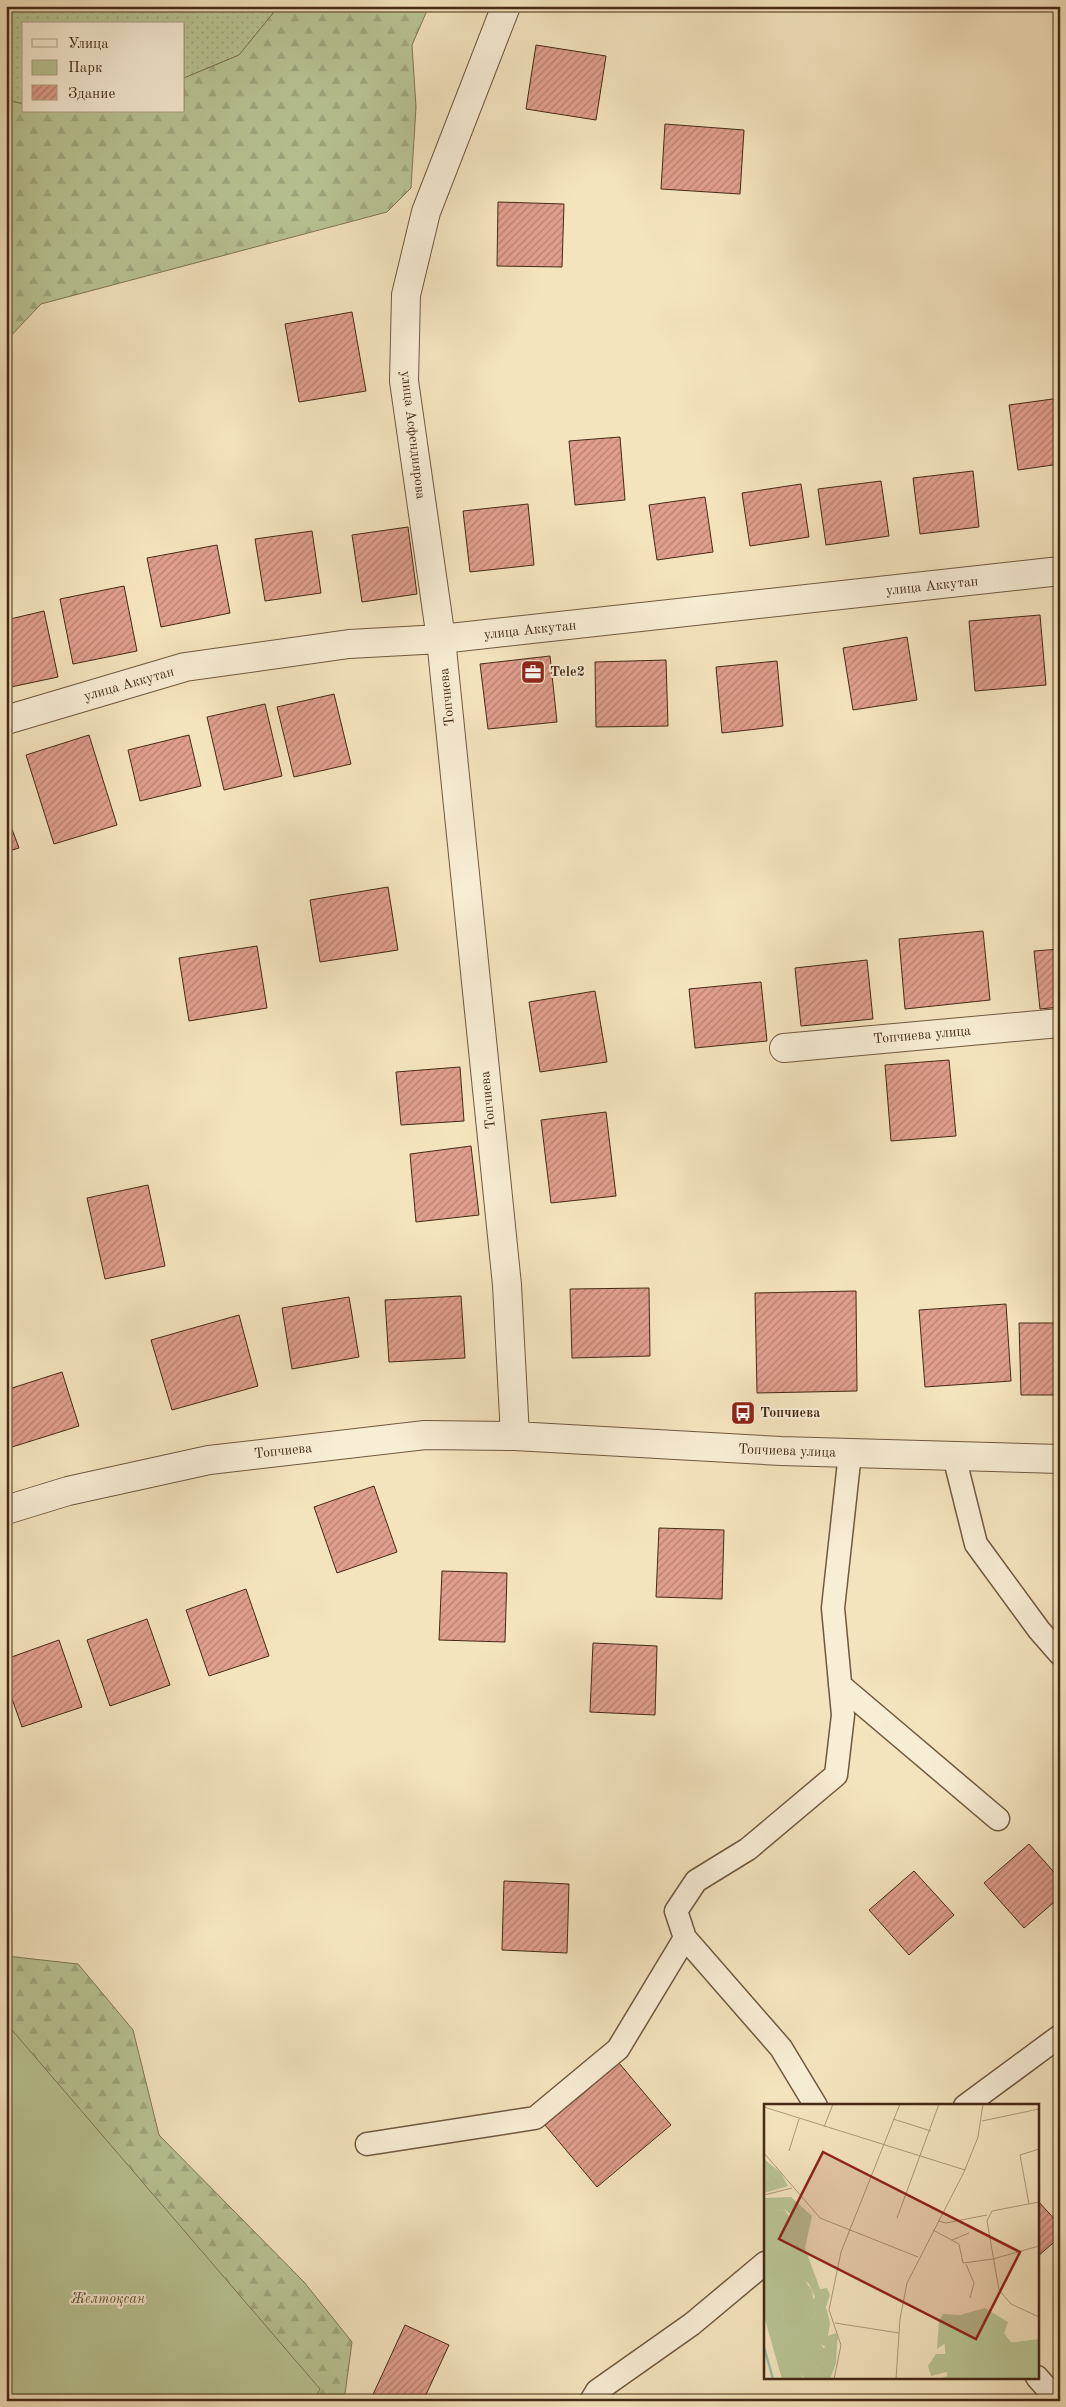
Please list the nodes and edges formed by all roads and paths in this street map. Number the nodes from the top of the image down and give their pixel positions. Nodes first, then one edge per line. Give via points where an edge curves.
1 (506, 6) edge
2 (1060, 571) edge
3 (441, 639) junction
4 (6, 720) edge
5 (1060, 1023) edge
6 (784, 1048) dead end
7 (515, 1436) junction
8 (850, 1454) junction
9 (954, 1456) junction
10 (1060, 1459) edge
11 (6, 1510) edge
12 (1060, 1654) edge
13 (840, 1685) junction
14 (998, 1819) dead end
15 (685, 1938) junction
16 (1060, 2036) edge
17 (815, 2104) edge
18 (968, 2104) edge
19 (367, 2144) dead end
20 (764, 2264) edge
21 (1038, 2378) edge
22 (592, 2401) edge
23 (1058, 2401) edge

1 - 3 street, улица Асфендиярова via 426,212 406,295 404,381
2 - 3 street, улица Аккутан
3 - 4 street, улица Аккутан via 349,644 185,667
3 - 7 street, Топчиева via 507,1285
5 - 6 street, Топчиева улица
7 - 8 street, Топчиева улица
7 - 11 street, Топчиева via 425,1435 208,1460 68,1490
8 - 9 street, Топчиева улица
8 - 13 lane via 833,1608
9 - 10 street, Топчиева улица
9 - 12 lane via 976,1544
13 - 14 lane
13 - 15 lane via 843,1715 836,1775 748,1849 696,1881 676,1911
15 - 17 lane via 781,2048
15 - 19 lane via 618,2049 535,2118
16 - 18 lane
20 - 22 lane via 692,2324 597,2391
21 - 23 lane

